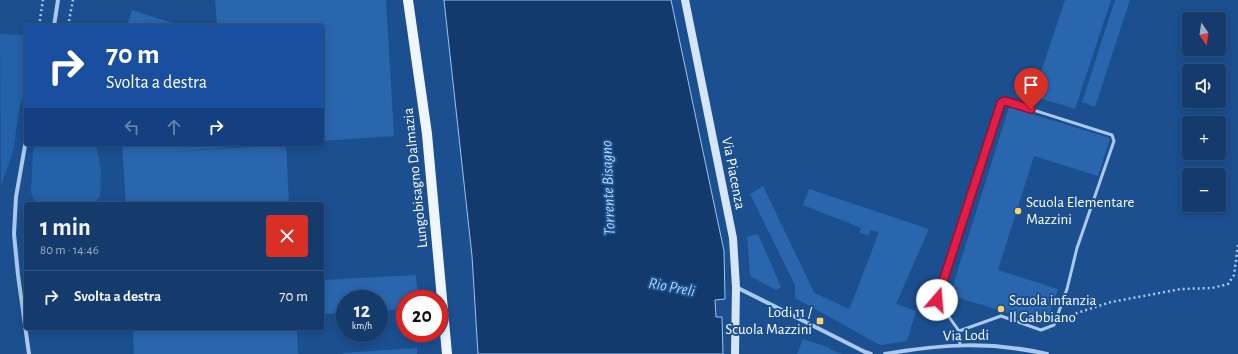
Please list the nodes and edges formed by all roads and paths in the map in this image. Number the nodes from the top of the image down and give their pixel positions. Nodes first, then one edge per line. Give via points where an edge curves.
1 (43, 0) edge
2 (58, 0) edge
3 (73, 0) edge
4 (408, 0) edge
5 (685, 0) edge
6 (39, 24) edge
7 (54, 24) edge
8 (68, 24) edge
9 (25, 146) edge
10 (1238, 245) edge
11 (736, 287) junction
12 (24, 318) edge
13 (1066, 322) dead end
14 (26, 330) edge
15 (959, 331) junction
16 (960, 345) junction
17 (29, 354) edge
18 (447, 354) edge
19 (735, 354) edge
20 (871, 354) edge
21 (885, 354) edge
22 (1047, 354) edge

1 - 6 path
2 - 7 street
3 - 8 path
4 - 18 main road, Lungobisagno Dalmazia via 427,134
5 - 11 main road, Via Piacenza via 733,238
9 - 12 street via 16,197 14,234
10 - 13 path via 1234,275 1228,284 1212,288 1181,289 1111,302 1077,313
11 - 19 main road, Via Piacenza
11 - 20 street
14 - 17 street
15 - 15 lane via 937,300 1001,103 1005,101 1112,135 1114,142 1077,248 1067,289 1054,325 1041,330 1001,316
15 - 16 lane
16 - 21 street, Via Lodi
16 - 22 street, Via Lodi via 1007,347

